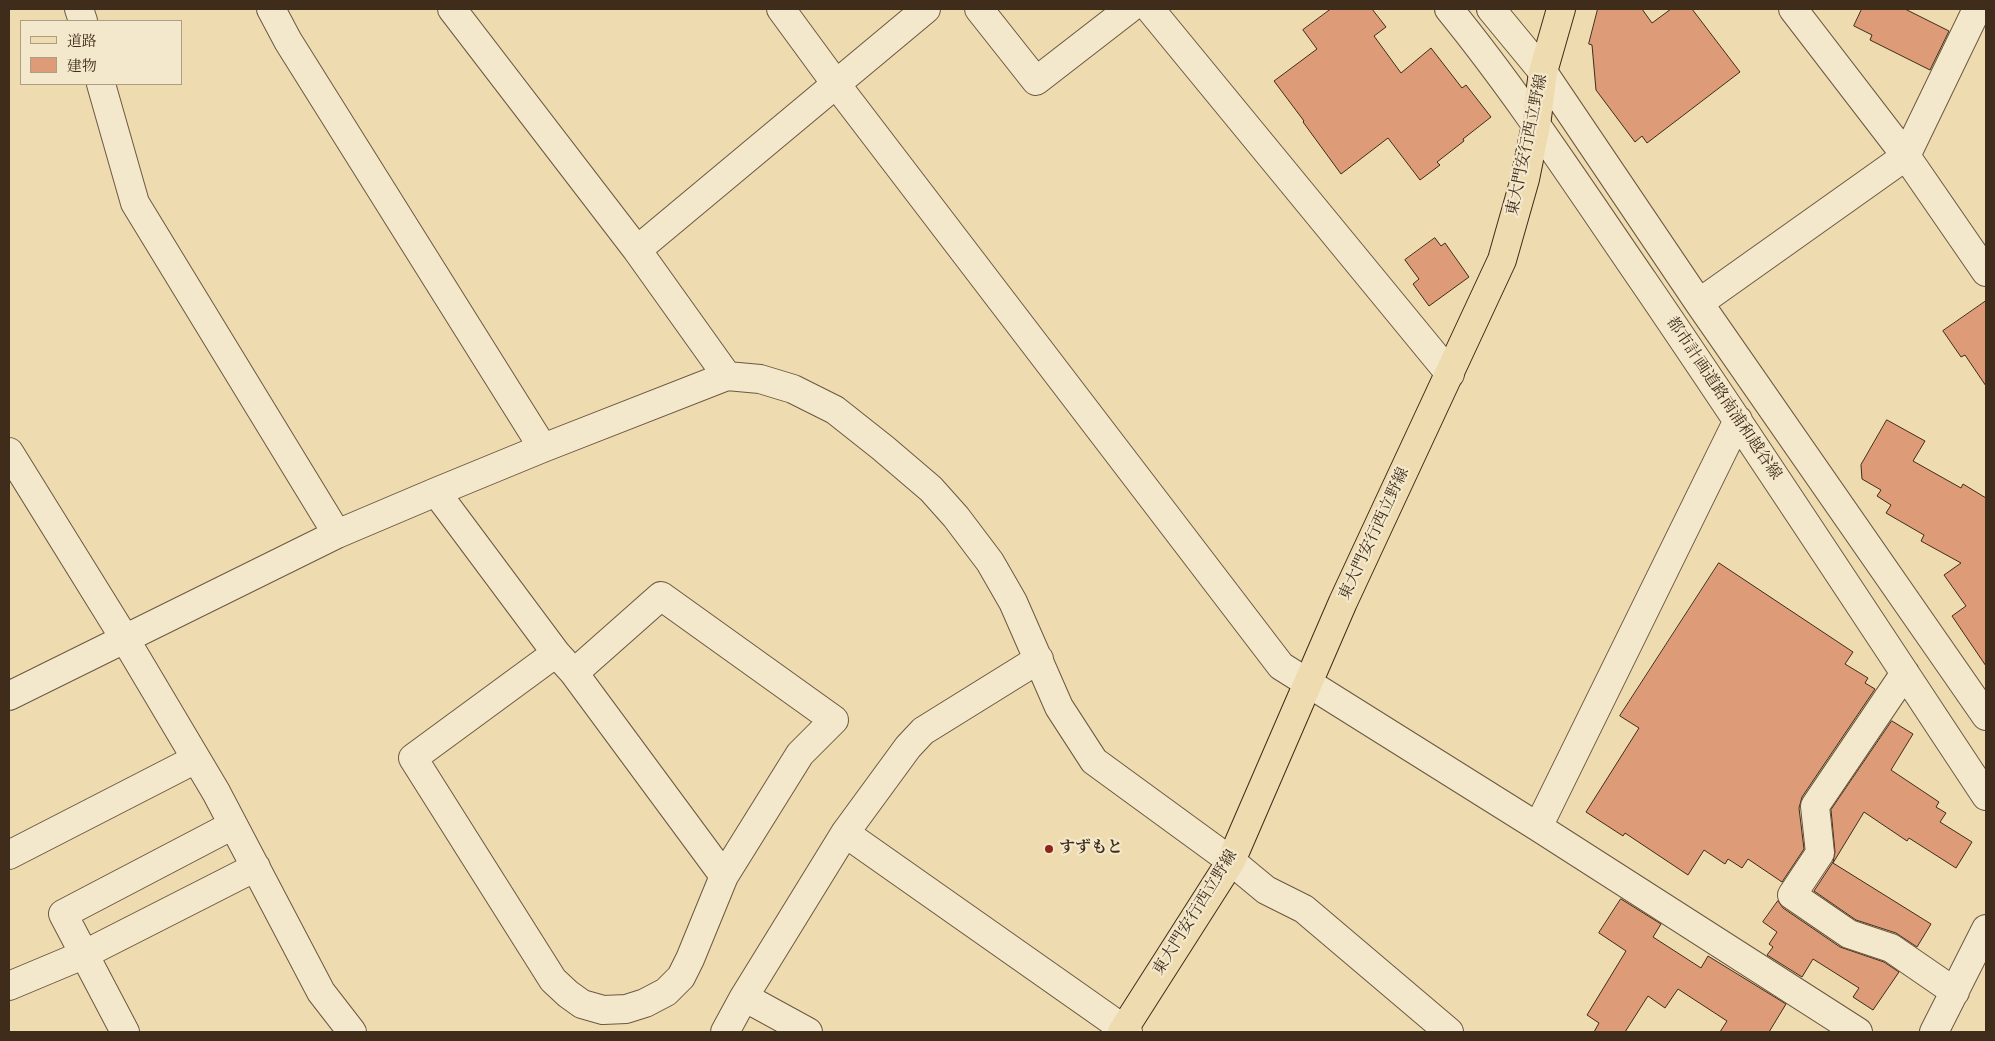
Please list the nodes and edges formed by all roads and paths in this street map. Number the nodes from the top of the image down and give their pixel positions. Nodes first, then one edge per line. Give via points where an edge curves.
1 (271, 9) edge
2 (452, 9) edge
3 (780, 9) edge
4 (926, 9) edge
5 (979, 9) edge
6 (1129, 9) edge
7 (1150, 9) edge
8 (1449, 9) edge
9 (1491, 9) edge
10 (1561, 9) edge
11 (1793, 9) edge
12 (1977, 9) edge
13 (1543, 72) junction
14 (836, 84) junction
15 (101, 85) edge
16 (1536, 125) junction
17 (1906, 156) junction
18 (637, 250) junction
19 (1986, 272) edge
20 (1699, 303) junction
21 (1450, 374) junction
22 (727, 376) junction
23 (1738, 420) junction
24 (543, 448) junction
25 (13, 468) edge
26 (436, 492) junction
27 (337, 534) junction
28 (125, 639) junction
29 (1039, 659) junction
30 (565, 663) junction
31 (1904, 673) junction
32 (1308, 684) junction
33 (9, 696) edge
34 (1986, 716) edge
35 (196, 759) junction
36 (1986, 796) edge
37 (233, 825) junction
38 (1538, 827) junction
39 (845, 833) junction
40 (9, 855) edge
41 (1231, 861) junction
42 (256, 867) junction
43 (724, 876) junction
44 (1986, 929) edge
45 (83, 955) junction
46 (11, 980) edge
47 (1955, 992) junction
48 (744, 996) junction
49 (1124, 1031) edge
50 (125, 1032) edge
51 (352, 1032) edge
52 (725, 1032) edge
53 (808, 1032) edge
54 (1449, 1032) edge
55 (1858, 1032) edge
56 (1934, 1032) edge

1 - 24 street via 298,58
2 - 18 street
3 - 14 street
4 - 14 street
5 - 6 street via 1036,81
7 - 21 street
8 - 16 street, 都市計画道路南浦和越谷線 via 1483,50
9 - 13 street
10 - 13 main road, 東大門安行西立野線
11 - 17 street
12 - 17 street
13 - 16 main road, 東大門安行西立野線
13 - 20 street
14 - 18 street
14 - 32 street via 1280,666
15 - 27 street via 135,204
16 - 21 main road, 東大門安行西立野線 via 1525,179 1502,260
16 - 23 street, 都市計画道路南浦和越谷線
17 - 19 street
17 - 20 street
18 - 22 street
20 - 34 street
21 - 32 main road, 東大門安行西立野線
22 - 24 street
22 - 29 street via 760,379 793,389 835,410 931,489 990,562
23 - 31 street, 都市計画道路南浦和越谷線
23 - 38 street
24 - 26 street
25 - 28 street
26 - 27 street
26 - 30 street
27 - 28 street
28 - 33 street
28 - 35 street
29 - 39 street via 924,731 908,747
29 - 41 street via 1059,707 1094,761
30 - 43 street
30 - 43 street via 661,596 834,720 800,754
30 - 43 street via 413,758 553,980 582,1004 603,1010 626,1009 666,992 681,977
31 - 36 street, 都市計画道路南浦和越谷線
31 - 47 street via 1815,806 1820,853 1792,895 1849,934 1890,948
32 - 38 street
32 - 41 main road, 東大門安行西立野線
35 - 37 street
35 - 40 street
37 - 42 street
37 - 45 street via 63,914
38 - 55 street
39 - 48 street
39 - 49 street
41 - 49 main road, 東大門安行西立野線
41 - 54 street via 1266,890 1304,909
42 - 45 street
42 - 51 street via 321,992
44 - 47 street
45 - 46 street
45 - 50 street
47 - 56 street
48 - 52 street
48 - 53 street

